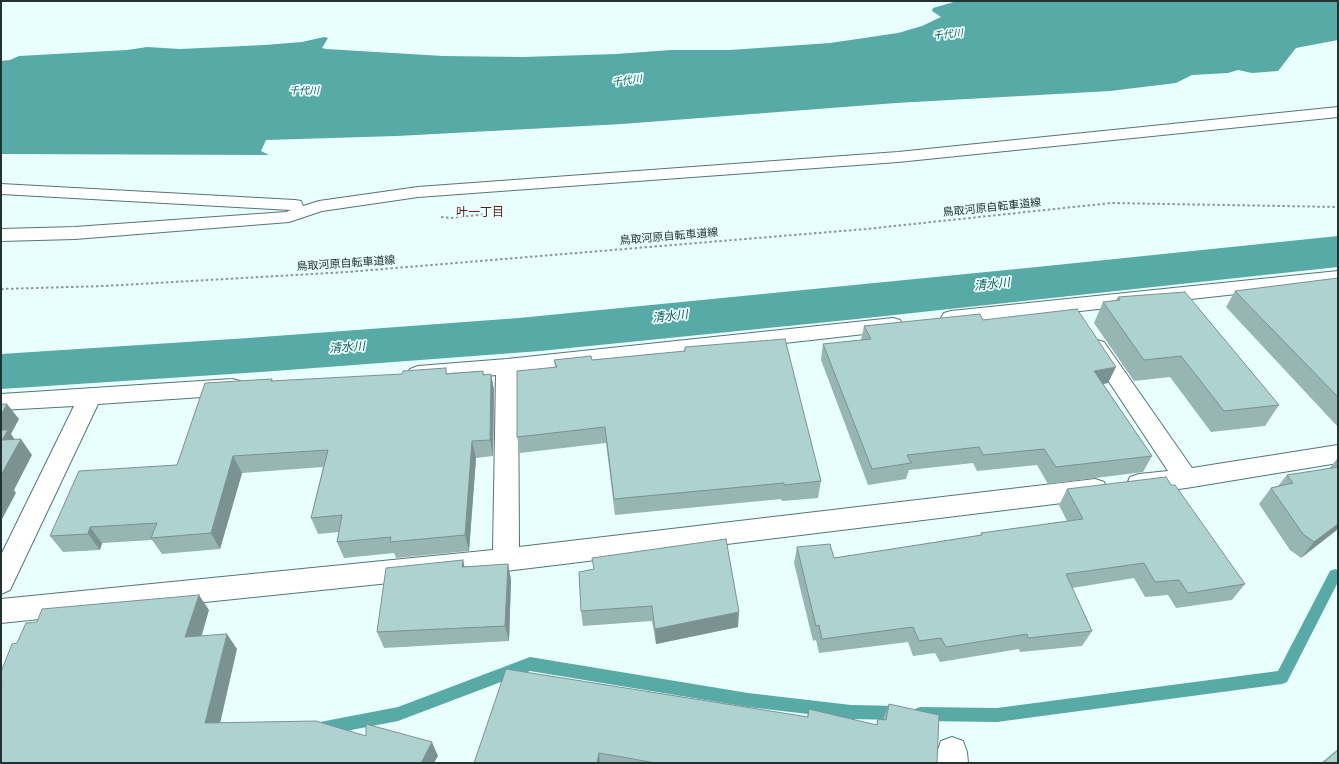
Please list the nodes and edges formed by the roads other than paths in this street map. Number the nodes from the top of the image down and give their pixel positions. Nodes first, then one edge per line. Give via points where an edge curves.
1 (1338, 112) edge
2 (1, 189) edge
3 (319, 206) junction
4 (1, 235) edge
5 (1338, 277) edge
6 (1069, 306) junction
7 (934, 320) edge
8 (911, 323) edge
9 (507, 367) junction
10 (397, 375) edge
11 (256, 385) edge
12 (90, 397) junction
13 (1, 402) edge
14 (1338, 454) edge
15 (1186, 478) junction
16 (506, 560) junction
17 (1, 582) edge
18 (1, 611) edge

1 - 3 street via 898,156 418,192
2 - 3 street
3 - 4 street via 289,217 75,233
5 - 6 street
6 - 7 street
6 - 15 street
8 - 9 street
9 - 10 street
9 - 16 street
11 - 12 street
12 - 13 street
12 - 17 street
14 - 15 street
15 - 16 street
16 - 18 street

